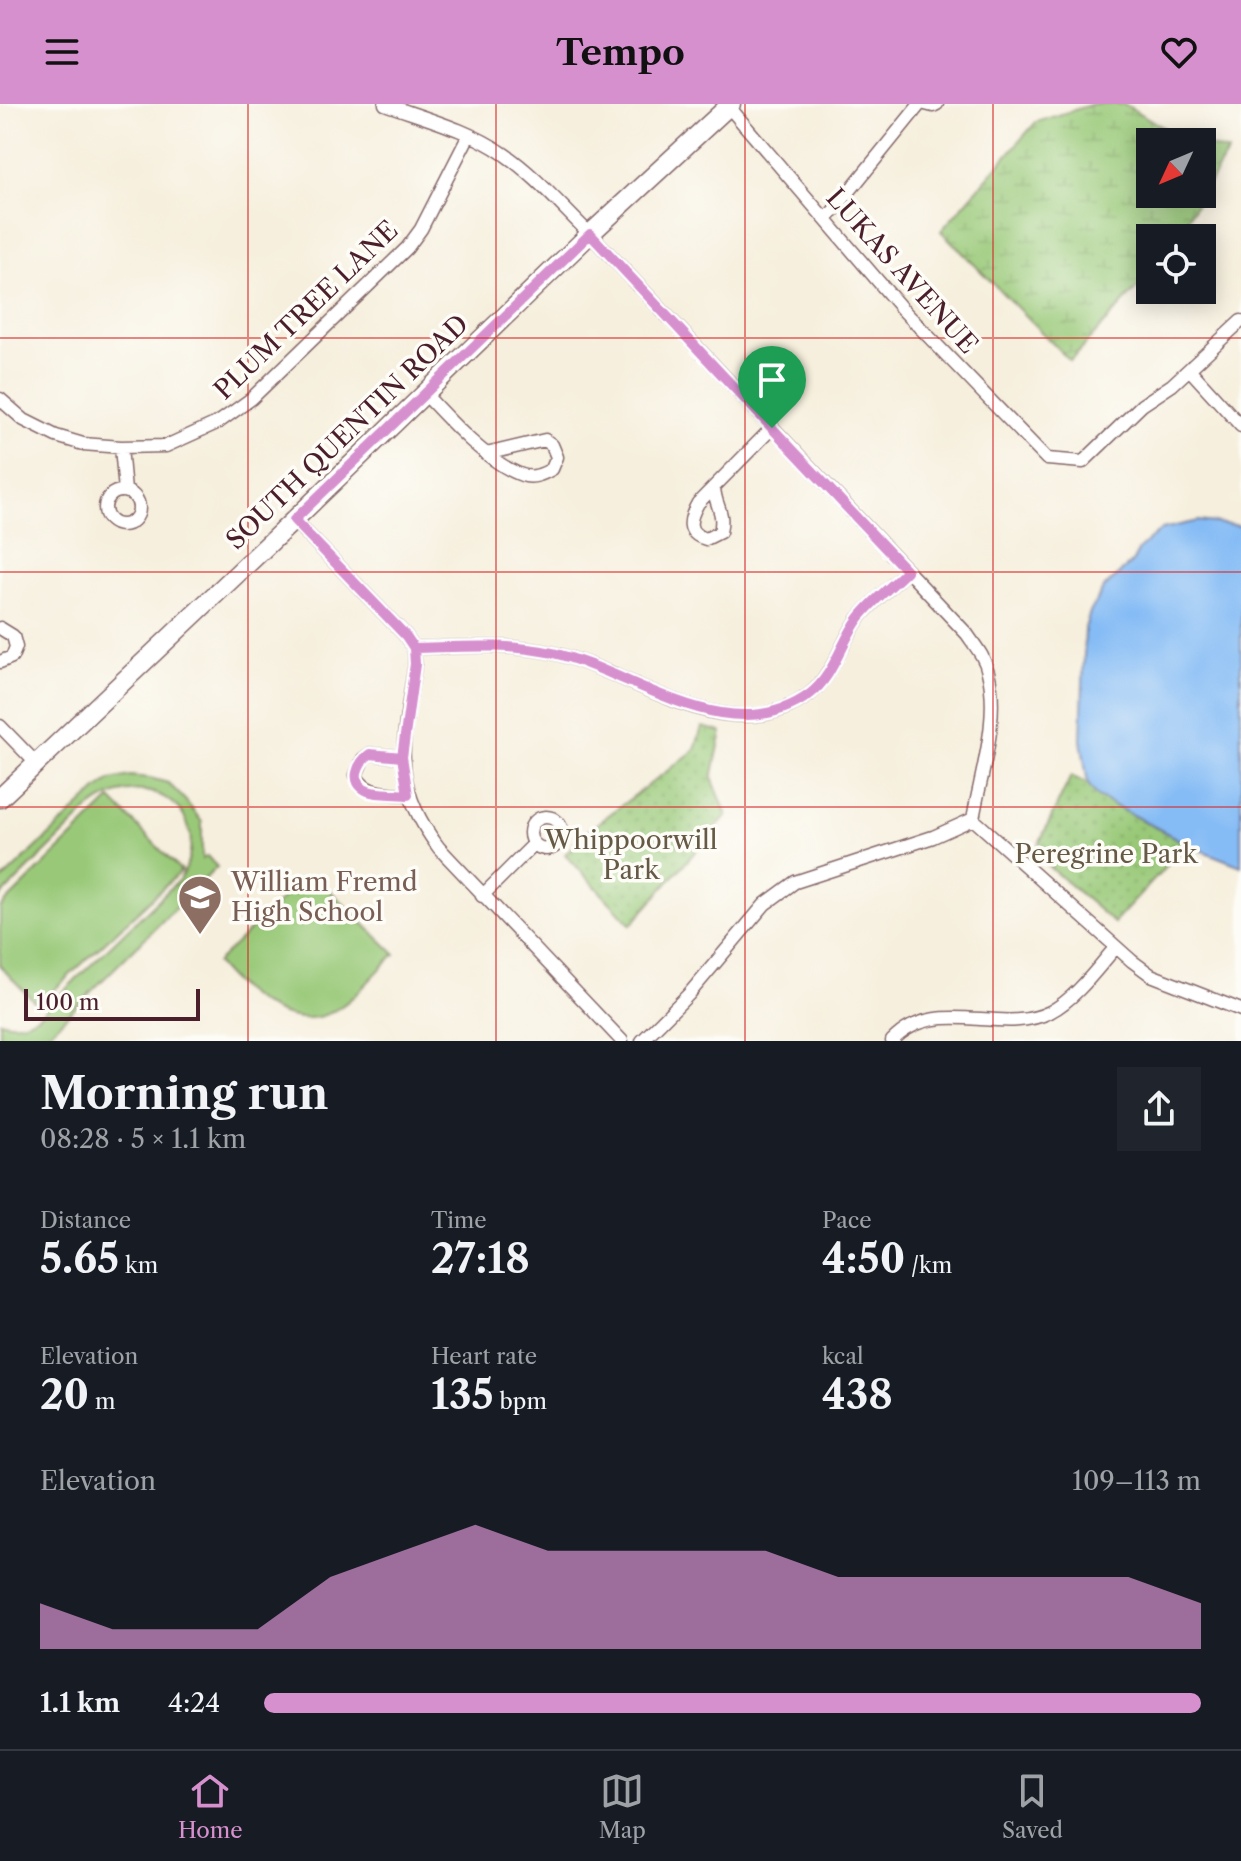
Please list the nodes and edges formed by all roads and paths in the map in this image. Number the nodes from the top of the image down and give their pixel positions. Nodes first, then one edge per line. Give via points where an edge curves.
1 (385, 104) edge
2 (923, 104) edge
3 (937, 104) edge
4 (730, 105) edge
5 (469, 135) junction
6 (826, 220) junction
7 (590, 234) junction
8 (1241, 321) edge
9 (1190, 370) junction
10 (425, 394) junction
11 (0, 399) edge
12 (1241, 426) edge
13 (772, 428) junction
14 (121, 447) junction
15 (486, 454) junction
16 (714, 487) dead end
17 (125, 491) dead end
18 (294, 520) junction
19 (907, 571) junction
20 (0, 628) edge
21 (414, 648) junction
22 (0, 662) edge
23 (0, 726) edge
24 (402, 757) junction
25 (36, 763) junction
26 (408, 795) junction
27 (0, 798) edge
28 (973, 819) junction
29 (534, 844) dead end
30 (482, 896) junction
31 (1115, 948) junction
32 (1241, 1010) edge
33 (622, 1041) edge
34 (642, 1041) edge
35 (892, 1041) edge

1 - 5 street
2 - 3 street
2 - 6 street
4 - 6 street, LUKAS AVENUE
4 - 7 main road, SOUTH QUENTIN ROAD
5 - 7 street via 503,152
5 - 14 street, PLUM TREE LANE via 407,248 251,399 219,422 166,446
6 - 9 street, LUKAS AVENUE via 902,309 1047,459 1083,462 1142,405
7 - 10 main road, SOUTH QUENTIN ROAD
7 - 13 street
8 - 9 street
9 - 12 street
10 - 15 street
10 - 18 main road, SOUTH QUENTIN ROAD
11 - 14 street, PLUM TREE LANE via 24,420 56,436
13 - 16 street
13 - 19 street
14 - 17 street
15 - 15 street via 523,476 552,469 557,457 545,440
18 - 21 street
18 - 25 main road, SOUTH QUENTIN ROAD
19 - 21 street via 859,618 821,685 788,707 752,717 710,711 524,647
19 - 28 street via 967,634 988,671 991,720
20 - 22 street via 13,636 16,647 12,657
21 - 24 street
23 - 25 street
24 - 26 street
24 - 26 street via 370,754 356,775 368,791
25 - 27 main road, SOUTH QUENTIN ROAD
26 - 30 street via 427,834
28 - 31 street
28 - 34 street via 795,882 765,904
29 - 30 street
30 - 33 street
31 - 32 street via 1151,975
31 - 35 street via 1068,1000 1049,1013 1032,1018 953,1016 917,1023

